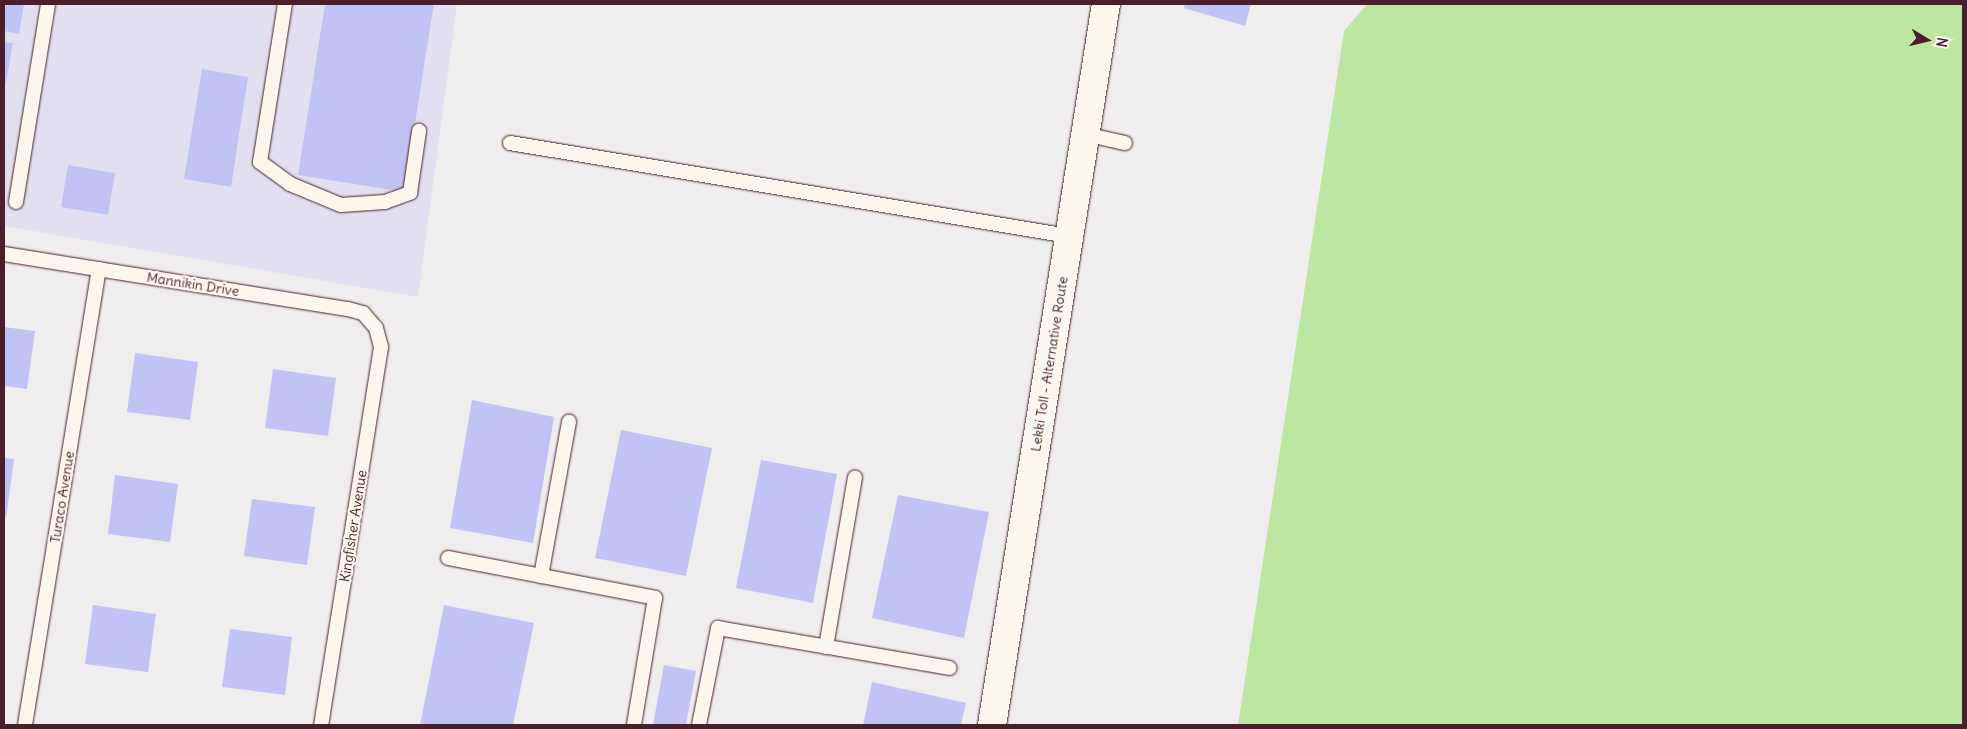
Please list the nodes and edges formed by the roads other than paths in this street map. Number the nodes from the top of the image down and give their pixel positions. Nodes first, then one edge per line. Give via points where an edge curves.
1 (48, 4) edge
2 (285, 4) edge
3 (1106, 4) edge
4 (419, 131) dead end
5 (1085, 134) junction
6 (510, 143) dead end
7 (1125, 143) dead end
8 (16, 202) dead end
9 (1069, 236) junction
10 (4, 254) edge
11 (99, 269) junction
12 (376, 328) joint
13 (569, 422) dead end
14 (855, 477) dead end
15 (448, 558) dead end
16 (541, 576) junction
17 (826, 647) junction
18 (950, 668) dead end
19 (24, 725) edge
20 (321, 725) edge
21 (634, 725) edge
22 (699, 725) edge
23 (992, 725) edge

1 - 8 lane
2 - 4 lane via 260,162 290,184 341,205 385,202 410,193
3 - 5 street, Lekki Toll - Alternative Route
5 - 7 lane
5 - 9 street, Lekki Toll - Alternative Route
6 - 9 lane
9 - 23 street, Lekki Toll - Alternative Route
10 - 11 lane, Mannikin Drive
11 - 12 lane, Mannikin Drive via 348,309 363,314
11 - 19 lane, Turaco Avenue
12 - 20 lane, Kingfisher Avenue via 381,347
13 - 16 lane
14 - 17 lane
15 - 16 lane
16 - 21 lane via 655,598
17 - 18 lane
17 - 22 lane via 718,628

